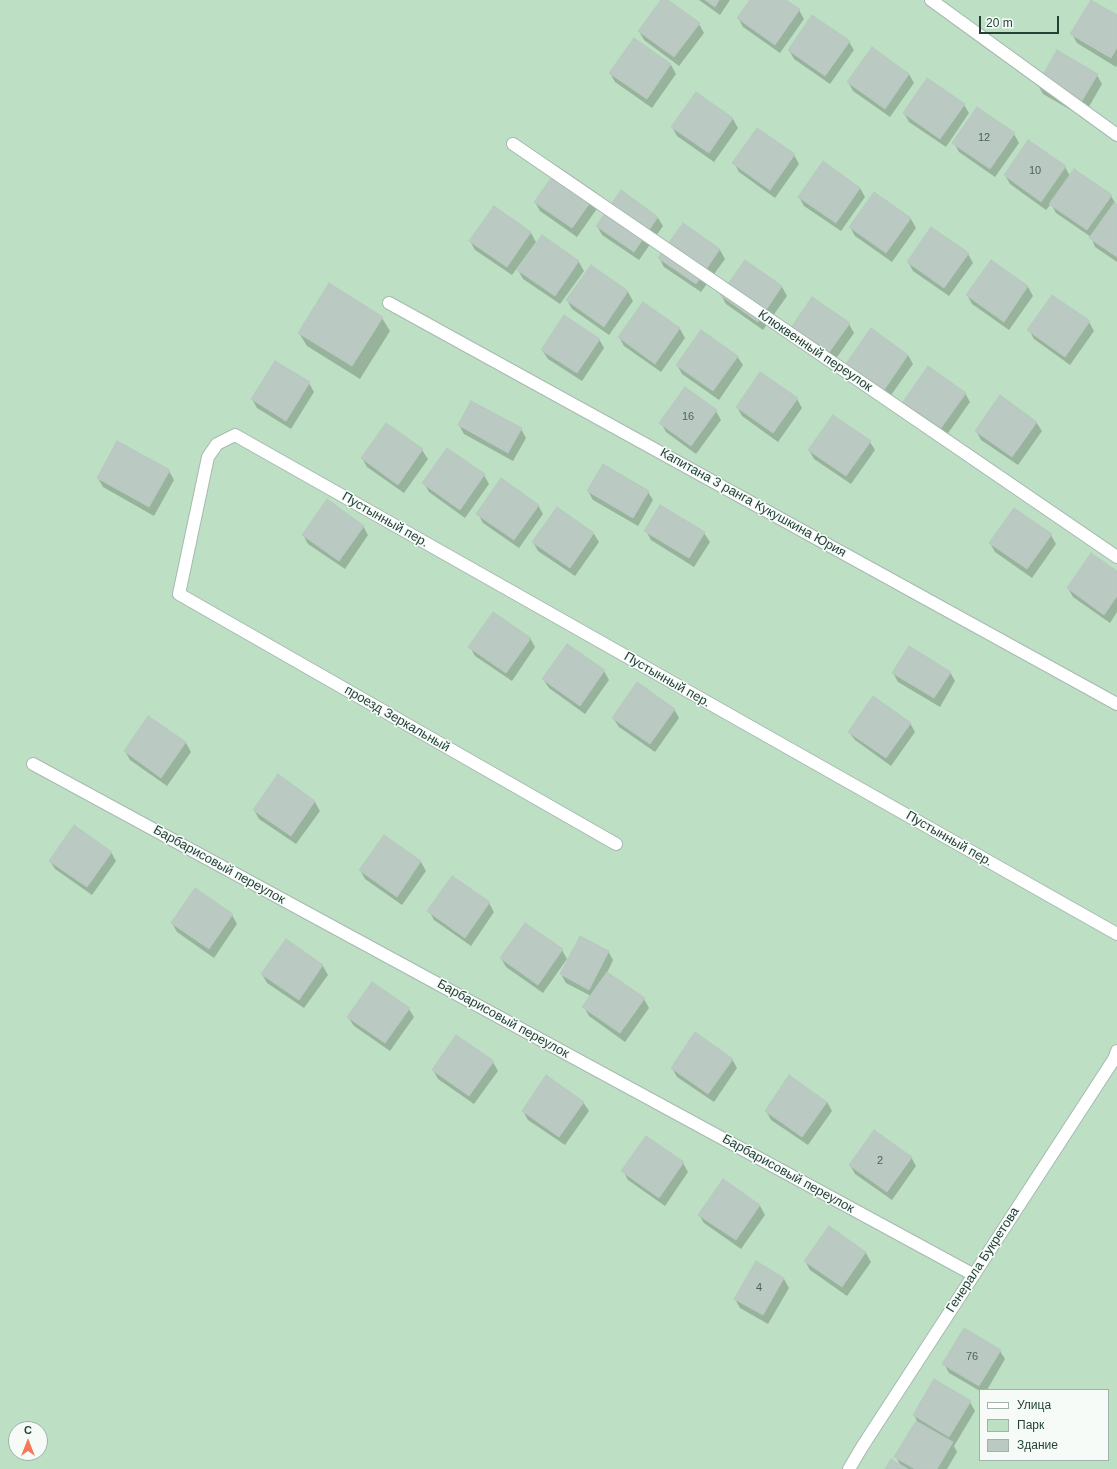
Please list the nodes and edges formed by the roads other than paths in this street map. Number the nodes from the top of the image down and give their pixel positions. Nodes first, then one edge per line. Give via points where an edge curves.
1 (931, 0) edge
2 (1117, 135) edge
3 (513, 144) dead end
4 (389, 302) dead end
5 (1117, 557) edge
6 (179, 594) joint
7 (1117, 704) edge
8 (33, 764) dead end
9 (616, 844) dead end
10 (1117, 934) edge
11 (1117, 1051) edge
12 (974, 1275) junction
13 (849, 1469) edge

1 - 2 street
3 - 5 street, Клюквенный переулок
4 - 7 street, Капитана 3 ранга Кукушкина Юрия
6 - 9 street, проезд Зеркальный
6 - 10 street, Пустынный пер. via 208,457 217,444 235,435
8 - 12 street, Барбарисовый переулок
11 - 12 street, Генерала Букретова
12 - 13 street, Генерала Букретова

